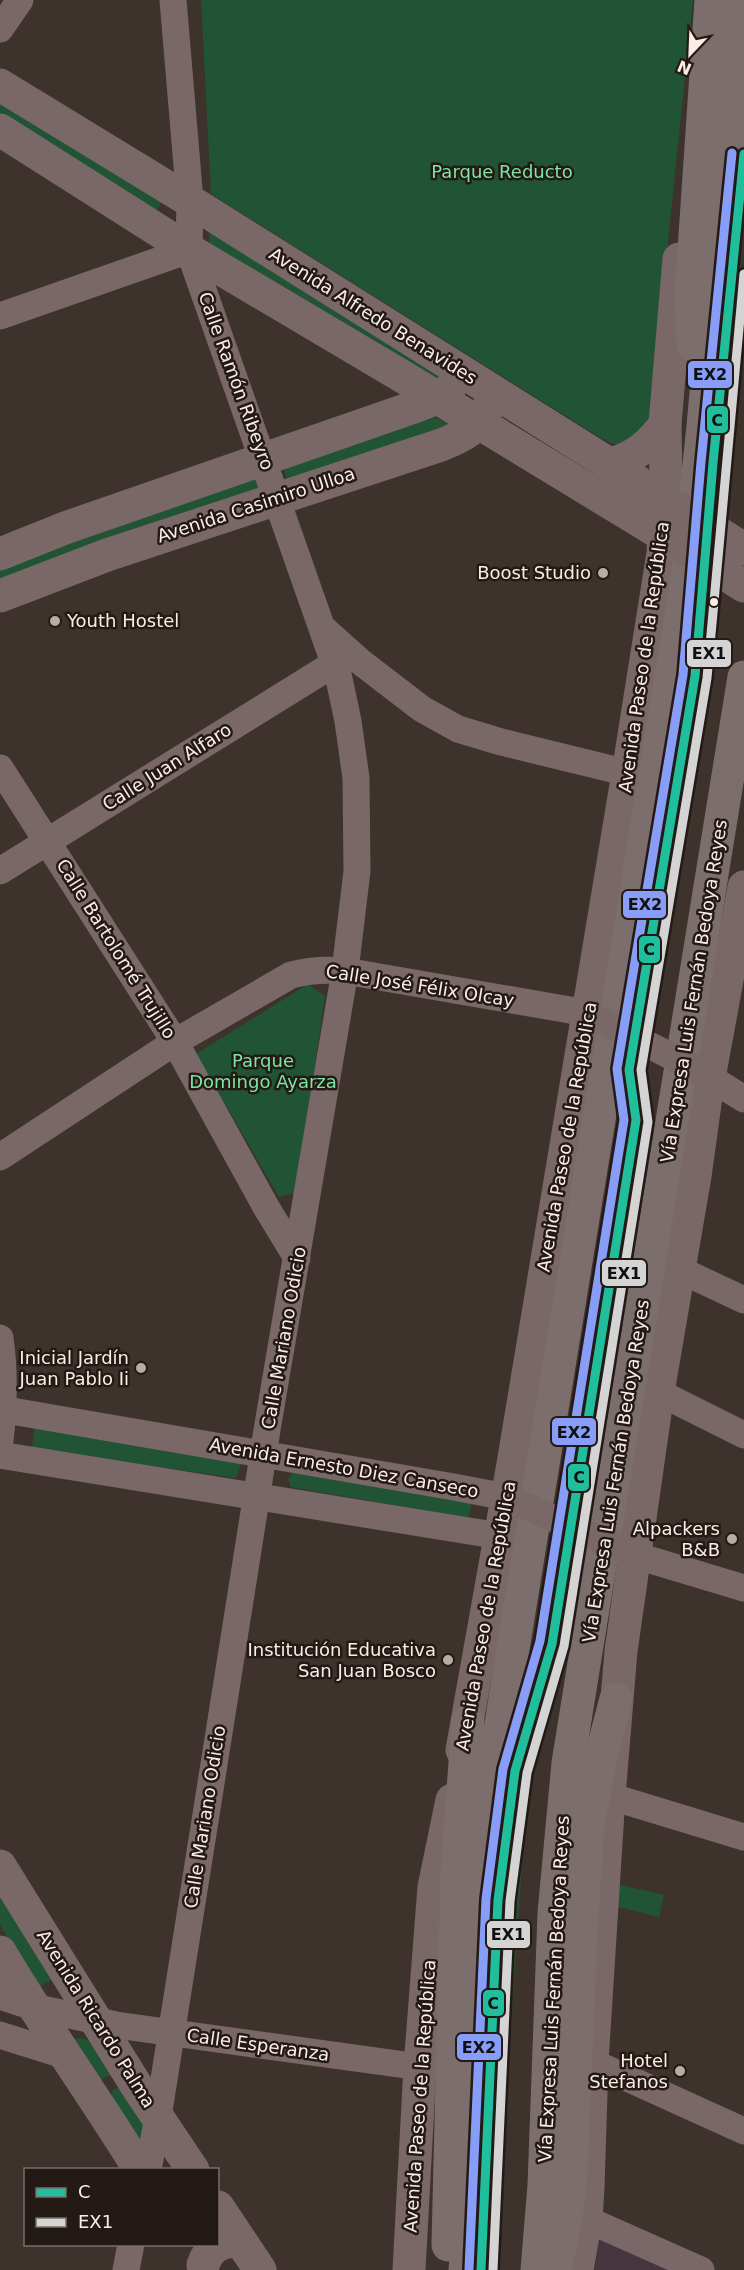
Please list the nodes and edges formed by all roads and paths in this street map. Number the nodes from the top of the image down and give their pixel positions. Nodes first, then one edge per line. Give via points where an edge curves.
1 (20, 0) edge
2 (173, 0) edge
3 (700, 0) edge
4 (711, 0) edge
5 (742, 0) edge
6 (0, 29) edge
7 (0, 85) edge
8 (0, 130) edge
9 (190, 201) junction
10 (189, 250) junction
11 (0, 316) edge
12 (468, 377) junction
13 (496, 394) junction
14 (438, 398) junction
15 (479, 423) junction
16 (665, 424) junction
17 (704, 426) junction
18 (264, 459) junction
19 (610, 464) junction
20 (277, 497) junction
21 (673, 504) junction
22 (670, 540) junction
23 (744, 549) edge
24 (0, 554) edge
25 (744, 586) edge
26 (0, 596) edge
27 (324, 630) junction
28 (335, 663) junction
29 (744, 677) edge
30 (0, 768) edge
31 (628, 773) junction
32 (48, 842) junction
33 (0, 871) edge
34 (744, 887) edge
35 (345, 971) junction
36 (594, 1017) junction
37 (175, 1042) junction
38 (704, 1073) junction
39 (744, 1098) edge
40 (0, 1157) edge
41 (266, 1207) junction
42 (306, 1208) junction
43 (297, 1258) junction
44 (678, 1269) junction
45 (744, 1300) edge
46 (0, 1338) edge
47 (658, 1392) junction
48 (2, 1409) edge
49 (744, 1435) edge
50 (0, 1441) edge
51 (264, 1454) junction
52 (0, 1455) edge
53 (454, 1487) junction
54 (257, 1497) junction
55 (513, 1500) junction
56 (444, 1527) junction
57 (500, 1536) junction
58 (629, 1552) junction
59 (744, 1588) edge
60 (616, 1699) junction
61 (468, 1722) junction
62 (609, 1796) junction
63 (744, 1837) edge
64 (0, 1866) edge
65 (3, 1965) edge
66 (0, 1996) edge
67 (33, 2007) junction
68 (97, 2021) junction
69 (170, 2034) junction
70 (0, 2035) edge
71 (66, 2056) junction
72 (592, 2062) junction
73 (420, 2067) junction
74 (136, 2085) junction
75 (100, 2105) junction
76 (158, 2117) junction
77 (744, 2131) edge
78 (139, 2168) edge
79 (148, 2168) edge
80 (192, 2168) edge
81 (219, 2208) edge
82 (586, 2219) junction
83 (241, 2242) junction
84 (219, 2244) edge
85 (131, 2246) edge
86 (216, 2246) edge
87 (200, 2260) edge
88 (126, 2270) edge
89 (260, 2270) edge
90 (409, 2270) edge
91 (449, 2270) edge
92 (465, 2270) edge
93 (537, 2270) edge
94 (555, 2270) edge
95 (576, 2270) edge
96 (701, 2270) edge

1 - 6 street
2 - 9 street, Calle Ramón Ribeyro
3 - 16 main road, Avenida Paseo de la República
4 - 17 highway via 691,294
5 - 17 highway
7 - 9 main road, Avenida Alfredo Benavides
8 - 10 main road, Avenida Alfredo Benavides
9 - 10 street, Calle Ramón Ribeyro
9 - 12 main road, Avenida Alfredo Benavides
10 - 11 street
10 - 14 main road, Avenida Alfredo Benavides
10 - 18 street, Calle Ramón Ribeyro
12 - 13 main road, Avenida Alfredo Benavides
12 - 14 main road
13 - 15 main road, Avenida Casimiro Ulloa
13 - 19 main road, Avenida Alfredo Benavides
14 - 15 main road, Avenida Alfredo Benavides
14 - 18 main road
15 - 20 main road, Avenida Casimiro Ulloa via 441,445
15 - 22 main road, Avenida Alfredo Benavides
16 - 19 main road via 643,449
16 - 21 main road, Avenida Paseo de la República
17 - 92 highway via 674,667 497,1748 484,1872
18 - 20 street, Calle Ramón Ribeyro
18 - 24 main road
19 - 21 main road, Avenida Alfredo Benavides
20 - 26 main road, Avenida Casimiro Ulloa
20 - 27 street, Calle Ramón Ribeyro
21 - 22 main road, Avenida Paseo de la República
21 - 23 main road, Avenida Alfredo Benavides, bridge
22 - 25 main road, Avenida Alfredo Benavides, bridge
22 - 31 main road, Avenida Paseo de la República
27 - 28 street, Calle Mariano Odicio
27 - 31 street, Calle Ramón Ribeyro via 422,709 458,729
28 - 32 street, Calle Juan Alfaro
28 - 35 street, Calle Mariano Odicio via 356,778 357,871
29 - 93 highway, Vía Expresa Luis Fernán Bedoya Reyes via 568,1763 554,1913
30 - 32 street, Calle Bartolomé Trujillo
31 - 36 main road, Avenida Paseo de la República
32 - 33 street, Calle Juan Alfaro
32 - 37 street, Calle Bartolomé Trujillo
34 - 38 main road
35 - 36 street, Calle José Félix Olcay
35 - 37 street, Calle José Félix Olcay via 325,969 291,975
35 - 42 street, Calle Mariano Odicio
36 - 38 street, Calle José Félix Olcay, bridge
36 - 55 main road, Avenida Paseo de la República
37 - 40 street, Calle José Félix Olcay
37 - 41 street, Calle Bartolomé Trujillo
38 - 39 street, Calle José Félix Olcay
38 - 44 main road via 695,1176
41 - 42 street via 289,1216 299,1215
41 - 43 street, Calle Bartolomé Trujillo
42 - 43 street, Calle Mariano Odicio
43 - 51 street, Calle Mariano Odicio
44 - 45 street
44 - 47 main road
46 - 48 street via 4,1365
47 - 49 street
47 - 58 main road
48 - 50 street
48 - 51 street, Avenida Ernesto Diez Canseco
51 - 53 street, Avenida Ernesto Diez Canseco
51 - 54 street, Calle Mariano Odicio
52 - 54 street
53 - 55 street, Avenida Ernesto Diez Canseco
53 - 56 street via 461,1501 460,1509
54 - 56 street
54 - 69 street, Calle Mariano Odicio
55 - 57 main road, Avenida Paseo de la República
55 - 58 street, Avenida Ernesto Diez Canseco, bridge
56 - 57 street
57 - 61 main road, Avenida Paseo de la República
58 - 59 street, Avenida Ernesto Diez Canseco
58 - 60 main road
60 - 62 main road
60 - 94 highway via 588,1826 571,2174
61 - 73 main road, Avenida Paseo de la República via 434,1887
61 - 91 highway via 457,1871 447,2212
62 - 63 street
62 - 72 main road
64 - 68 main road, Avenida Ricardo Palma
65 - 67 main road
66 - 67 street, Calle Esperanza
67 - 68 street, Calle Esperanza
67 - 71 main road
68 - 69 street, Calle Esperanza
68 - 74 main road, Avenida Ricardo Palma
69 - 73 street, Calle Esperanza
69 - 76 street, Calle Mariano Odicio
70 - 71 street
71 - 75 main road
72 - 77 street
72 - 82 main road
73 - 90 main road, Avenida Paseo de la República
74 - 75 main road via 126,2079 110,2081 99,2094
74 - 76 main road, Avenida Ricardo Palma
75 - 78 main road
76 - 79 street, Calle Mariano Odicio
76 - 80 main road, Avenida Ricardo Palma
81 - 83 main road
82 - 95 main road
82 - 96 street
83 - 84 main road
83 - 89 main road
85 - 88 street
86 - 87 main road

